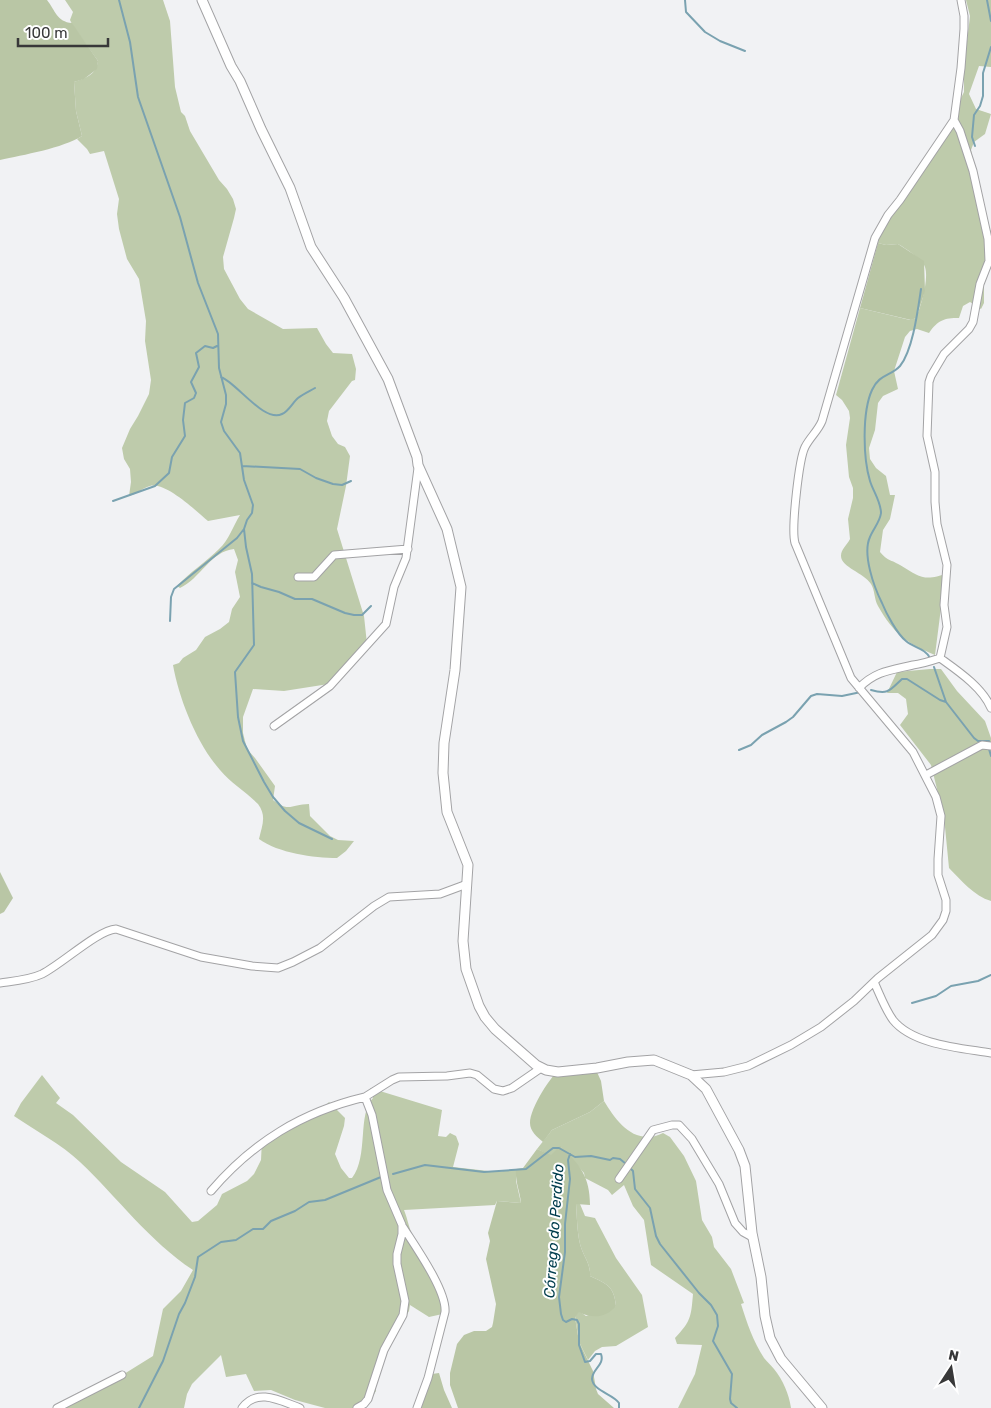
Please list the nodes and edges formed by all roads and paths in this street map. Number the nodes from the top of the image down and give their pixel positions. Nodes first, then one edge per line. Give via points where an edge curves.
1 (202, 0) edge
2 (961, 0) edge
3 (954, 120) junction
4 (418, 465) junction
5 (408, 549) junction
6 (298, 577) dead end
7 (940, 658) junction
8 (859, 688) junction
9 (991, 708) edge
10 (274, 726) dead end
11 (991, 746) edge
12 (926, 775) junction
13 (466, 884) junction
14 (874, 982) junction
15 (0, 983) edge
16 (991, 1053) edge
17 (541, 1068) junction
18 (691, 1075) junction
19 (364, 1097) junction
20 (619, 1179) dead end
21 (211, 1191) dead end
22 (402, 1224) junction
23 (752, 1237) junction
24 (122, 1375) dead end
25 (57, 1408) edge
26 (242, 1408) edge
27 (300, 1408) edge
28 (357, 1408) edge
29 (417, 1408) edge
30 (822, 1408) edge

1 - 4 street via 290,188 311,247 344,298 388,379
2 - 3 street via 964,16 962,68
3 - 7 street via 973,172 989,253 973,322 944,354 929,382 927,436 935,472 937,524 947,565 944,605 947,628
3 - 8 street via 875,238 822,421 804,451 794,515 794,538 847,670
4 - 5 street
4 - 13 street via 447,528 461,586 443,773 447,812 468,866
5 - 6 street via 334,555 314,578
5 - 10 street via 384,626 330,686
7 - 8 street via 884,671 866,680
7 - 9 street via 978,690
8 - 12 street via 904,740
11 - 12 street via 982,745
12 - 14 street via 941,816 938,875 946,900 945,914 932,935
13 - 15 street via 440,894 389,897 320,948 278,968 201,957 112,929 41,974
13 - 17 street via 463,941 466,969 474,993 488,1022
14 - 16 street via 892,1019 912,1036
14 - 18 street via 832,1019 769,1056 736,1070
17 - 18 street via 558,1072 648,1060
17 - 19 street via 503,1091 494,1089 470,1073 399,1077
18 - 23 street via 706,1089 743,1160
19 - 21 street via 332,1105 273,1134 246,1155
19 - 22 street via 372,1115 387,1190
20 - 23 street via 654,1130 679,1125 692,1138 719,1184 735,1223
22 - 28 street via 397,1264 405,1302 404,1315 385,1346 368,1399
22 - 29 street via 446,1305
23 - 30 street via 770,1338 781,1359
24 - 25 street
26 - 27 street via 260,1396

